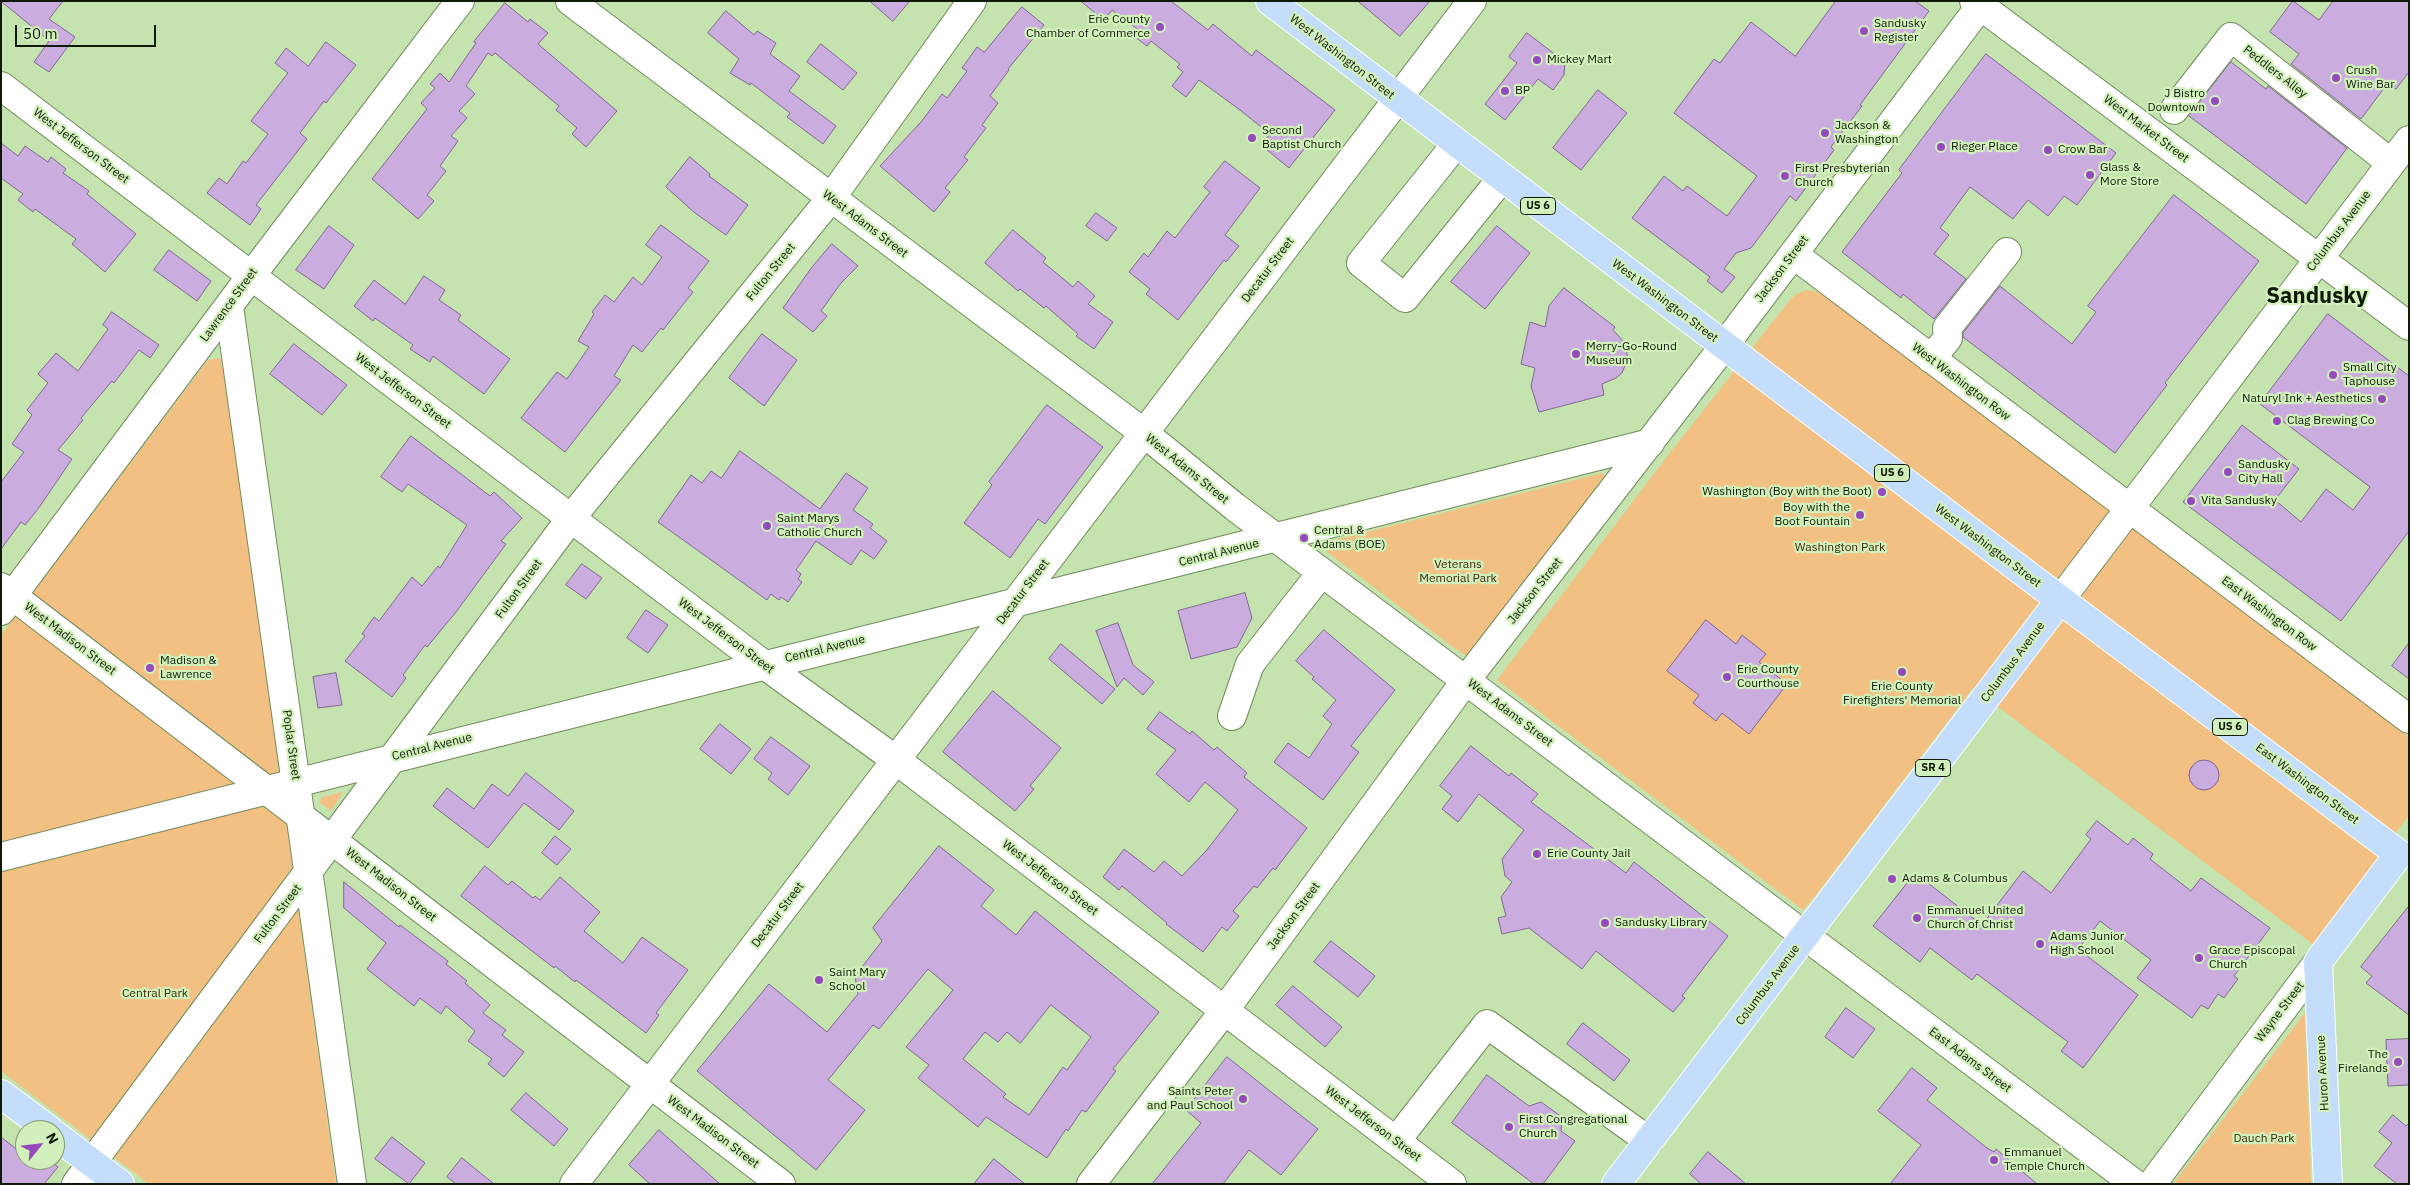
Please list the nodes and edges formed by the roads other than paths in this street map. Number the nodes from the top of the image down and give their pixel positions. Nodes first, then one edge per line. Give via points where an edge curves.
1 (460, 1) edge
2 (570, 1) edge
3 (972, 1) edge
4 (1270, 1) edge
5 (1472, 1) edge
6 (1979, 3) edge
7 (1, 86) edge
8 (1398, 100) junction
9 (2174, 110) dead end
10 (2409, 140) edge
11 (1456, 144) junction
12 (2391, 163) junction
13 (1502, 178) junction
14 (831, 198) junction
15 (1793, 254) junction
16 (2011, 254) dead end
17 (2319, 258) junction
18 (251, 276) junction
19 (229, 306) junction
20 (2409, 326) edge
21 (1724, 346) junction
22 (1930, 359) junction
23 (1144, 433) junction
24 (1650, 442) junction
25 (2128, 509) junction
26 (571, 518) junction
27 (1278, 538) junction
28 (1322, 572) junction
29 (5, 598) edge
30 (2060, 600) junction
31 (1014, 603) junction
32 (763, 664) junction
33 (1466, 680) junction
34 (1232, 716) dead end
35 (2409, 719) edge
36 (394, 756) junction
37 (896, 760) junction
38 (296, 780) junction
39 (266, 788) junction
40 (300, 814) junction
41 (332, 840) junction
42 (2406, 852) edge
43 (1, 858) edge
44 (308, 873) junction
45 (1805, 936) junction
46 (2318, 962) junction
47 (1224, 1012) junction
48 (649, 1084) junction
49 (1, 1094) edge
50 (36, 1120) edge
51 (1396, 1141) junction
52 (1649, 1141) junction
53 (65, 1147) edge
54 (84, 1173) edge
55 (120, 1184) edge
56 (352, 1184) edge
57 (574, 1184) edge
58 (782, 1184) edge
59 (1091, 1184) edge
60 (1452, 1184) edge
61 (1616, 1184) edge
62 (2135, 1184) edge
63 (2152, 1184) edge
64 (2328, 1184) edge

1 - 18 street, Lawrence Street
2 - 14 street, West Adams Street
3 - 14 street, Fulton Street
4 - 8 main road, West Washington Street / US 6
5 - 8 street, Decatur Street
6 - 15 street, Jackson Street
6 - 17 street, West Market Street
7 - 18 street, West Jefferson Street
8 - 11 main road, West Washington Street / US 6
8 - 23 street, Decatur Street
9 - 12 street, Peddlers Alley via 2231,37
10 - 12 street, Columbus Avenue
11 - 13 main road, West Washington Street / US 6
11 - 13 street via 1361,263 1405,298
12 - 17 street, Columbus Avenue
13 - 21 main road, West Washington Street / US 6
14 - 23 street, West Adams Street
14 - 26 street, Fulton Street
15 - 21 street, Jackson Street
15 - 22 street, West Washington Row
16 - 22 street via 1947,328 1948,338
17 - 20 street, West Market Street
17 - 25 street, Columbus Avenue
18 - 19 street, Lawrence Street
18 - 26 street, West Jefferson Street
19 - 29 street, Lawrence Street
19 - 38 street, Poplar Street
21 - 24 street, Jackson Street
21 - 30 main road, West Washington Street / US 6
22 - 25 street, West Washington Row
23 - 27 street, West Adams Street
23 - 31 street, Decatur Street
24 - 27 street, Central Avenue
24 - 33 street, Jackson Street
25 - 30 street, Columbus Avenue
25 - 35 street, East Washington Row
26 - 32 street, West Jefferson Street
26 - 36 street, Fulton Street
27 - 28 street, West Adams Street
27 - 31 street, Central Avenue
28 - 33 street, West Adams Street
28 - 34 street via 1250,664
29 - 39 street, West Madison Street
30 - 42 main road, East Washington Street / US 6
30 - 45 main road, Columbus Avenue / SR 4
31 - 32 street, Central Avenue
31 - 37 street, Decatur Street
32 - 36 street, Central Avenue
32 - 37 street, West Jefferson Street
33 - 45 street, West Adams Street
33 - 47 street, Jackson Street
36 - 38 street, Central Avenue
36 - 41 street, Fulton Street
37 - 47 street, West Jefferson Street
37 - 48 street, Decatur Street
38 - 39 street, Central Avenue
38 - 40 street, Poplar Street
39 - 40 street, West Madison Street
39 - 43 street, Central Avenue
40 - 41 street, West Madison Street
40 - 44 street, Poplar Street
41 - 44 street, Fulton Street
41 - 48 street, West Madison Street
42 - 46 main road, Wayne Street / US 6
44 - 54 street, Fulton Street
44 - 56 street, Poplar Street
45 - 52 main road, Columbus Avenue / SR 4
45 - 62 street, East Adams Street
46 - 63 street, Wayne Street
46 - 64 main road, Huron Avenue
47 - 51 street, West Jefferson Street
47 - 59 street, Jackson Street
48 - 57 street, Decatur Street
48 - 58 street, West Madison Street
49 - 50 main road
51 - 52 street via 1487,1024
51 - 60 street, West Jefferson Street
52 - 61 main road, Columbus Avenue / SR 4
53 - 54 main road
54 - 55 main road

